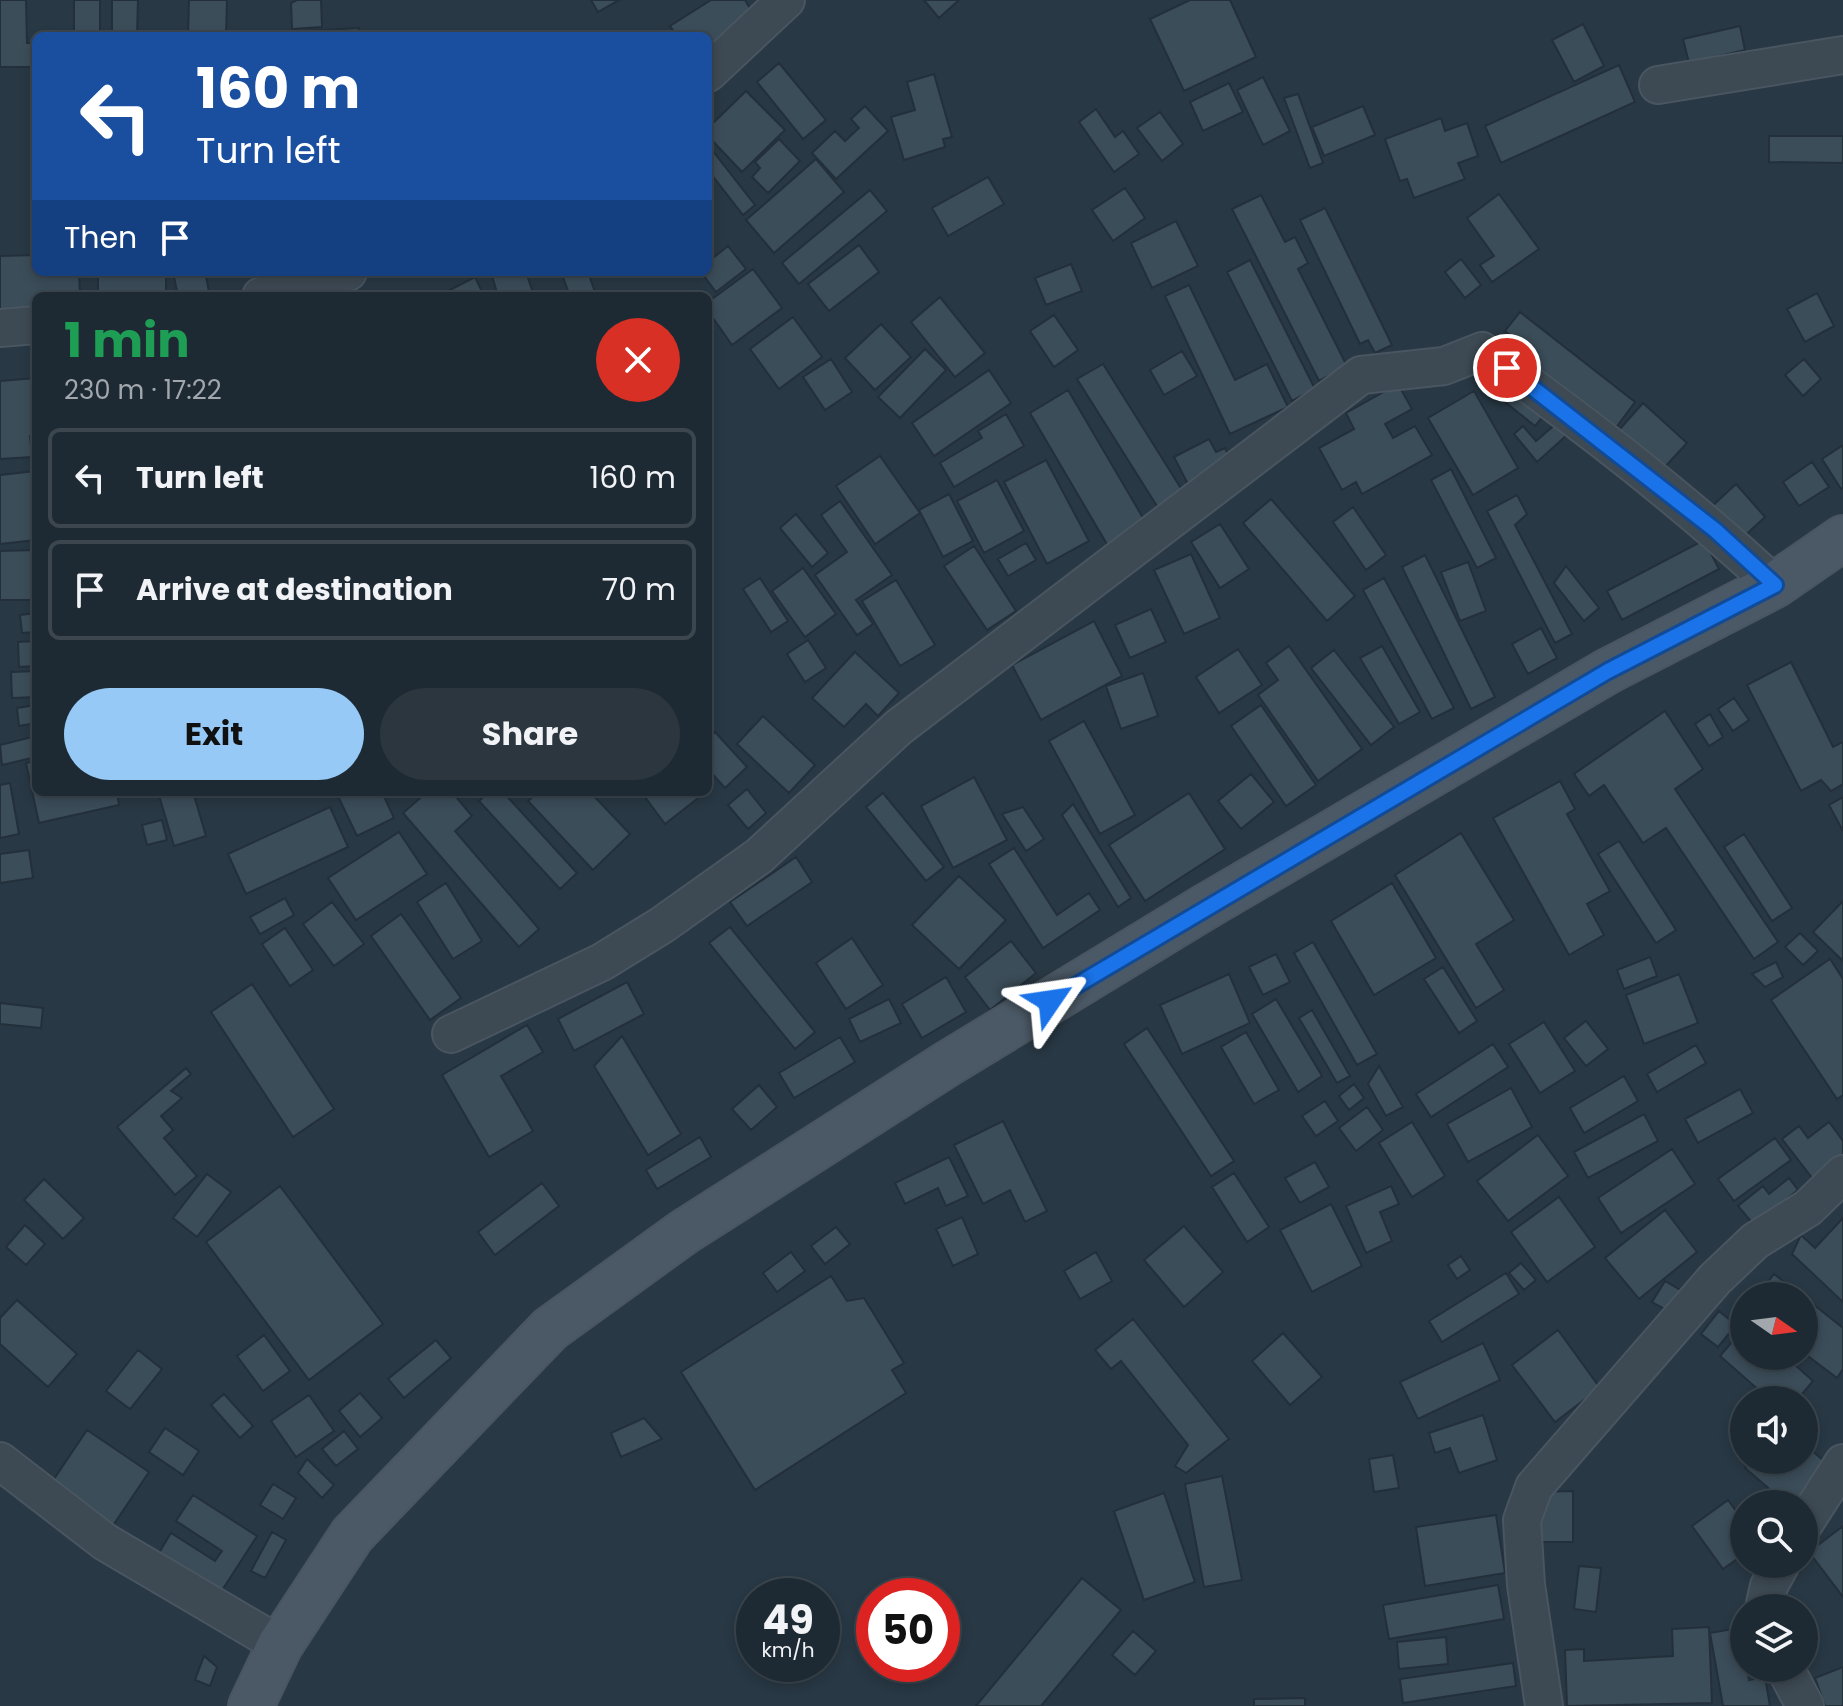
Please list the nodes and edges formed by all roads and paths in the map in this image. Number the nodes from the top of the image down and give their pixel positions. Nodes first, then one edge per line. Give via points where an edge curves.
1 (786, 0) edge
2 (1843, 55) edge
3 (712, 69) edge
4 (1658, 85) dead end
5 (334, 276) edge
6 (276, 292) edge
7 (32, 325) edge
8 (0, 328) edge
9 (1843, 538) edge
10 (1775, 585) junction
11 (451, 1034) dead end
12 (1843, 1174) edge
13 (0, 1461) edge
14 (1843, 1463) edge
15 (1818, 1502) edge
16 (280, 1645) junction
17 (1792, 1682) edge
18 (251, 1706) edge
19 (1544, 1706) edge
20 (1805, 1706) edge

1 - 3 street
2 - 4 street
5 - 6 street
7 - 8 street
9 - 10 main road
10 - 11 street via 1715,530 1482,351 1444,366 1361,375 899,727 759,856 602,962
10 - 16 main road via 1608,671 1205,907 684,1232 550,1329 443,1438 352,1535
12 - 19 street via 1808,1208 1755,1241 1715,1279 1534,1487 1522,1520 1529,1614
13 - 16 street via 105,1542
14 - 15 street
16 - 18 main road
17 - 20 street

